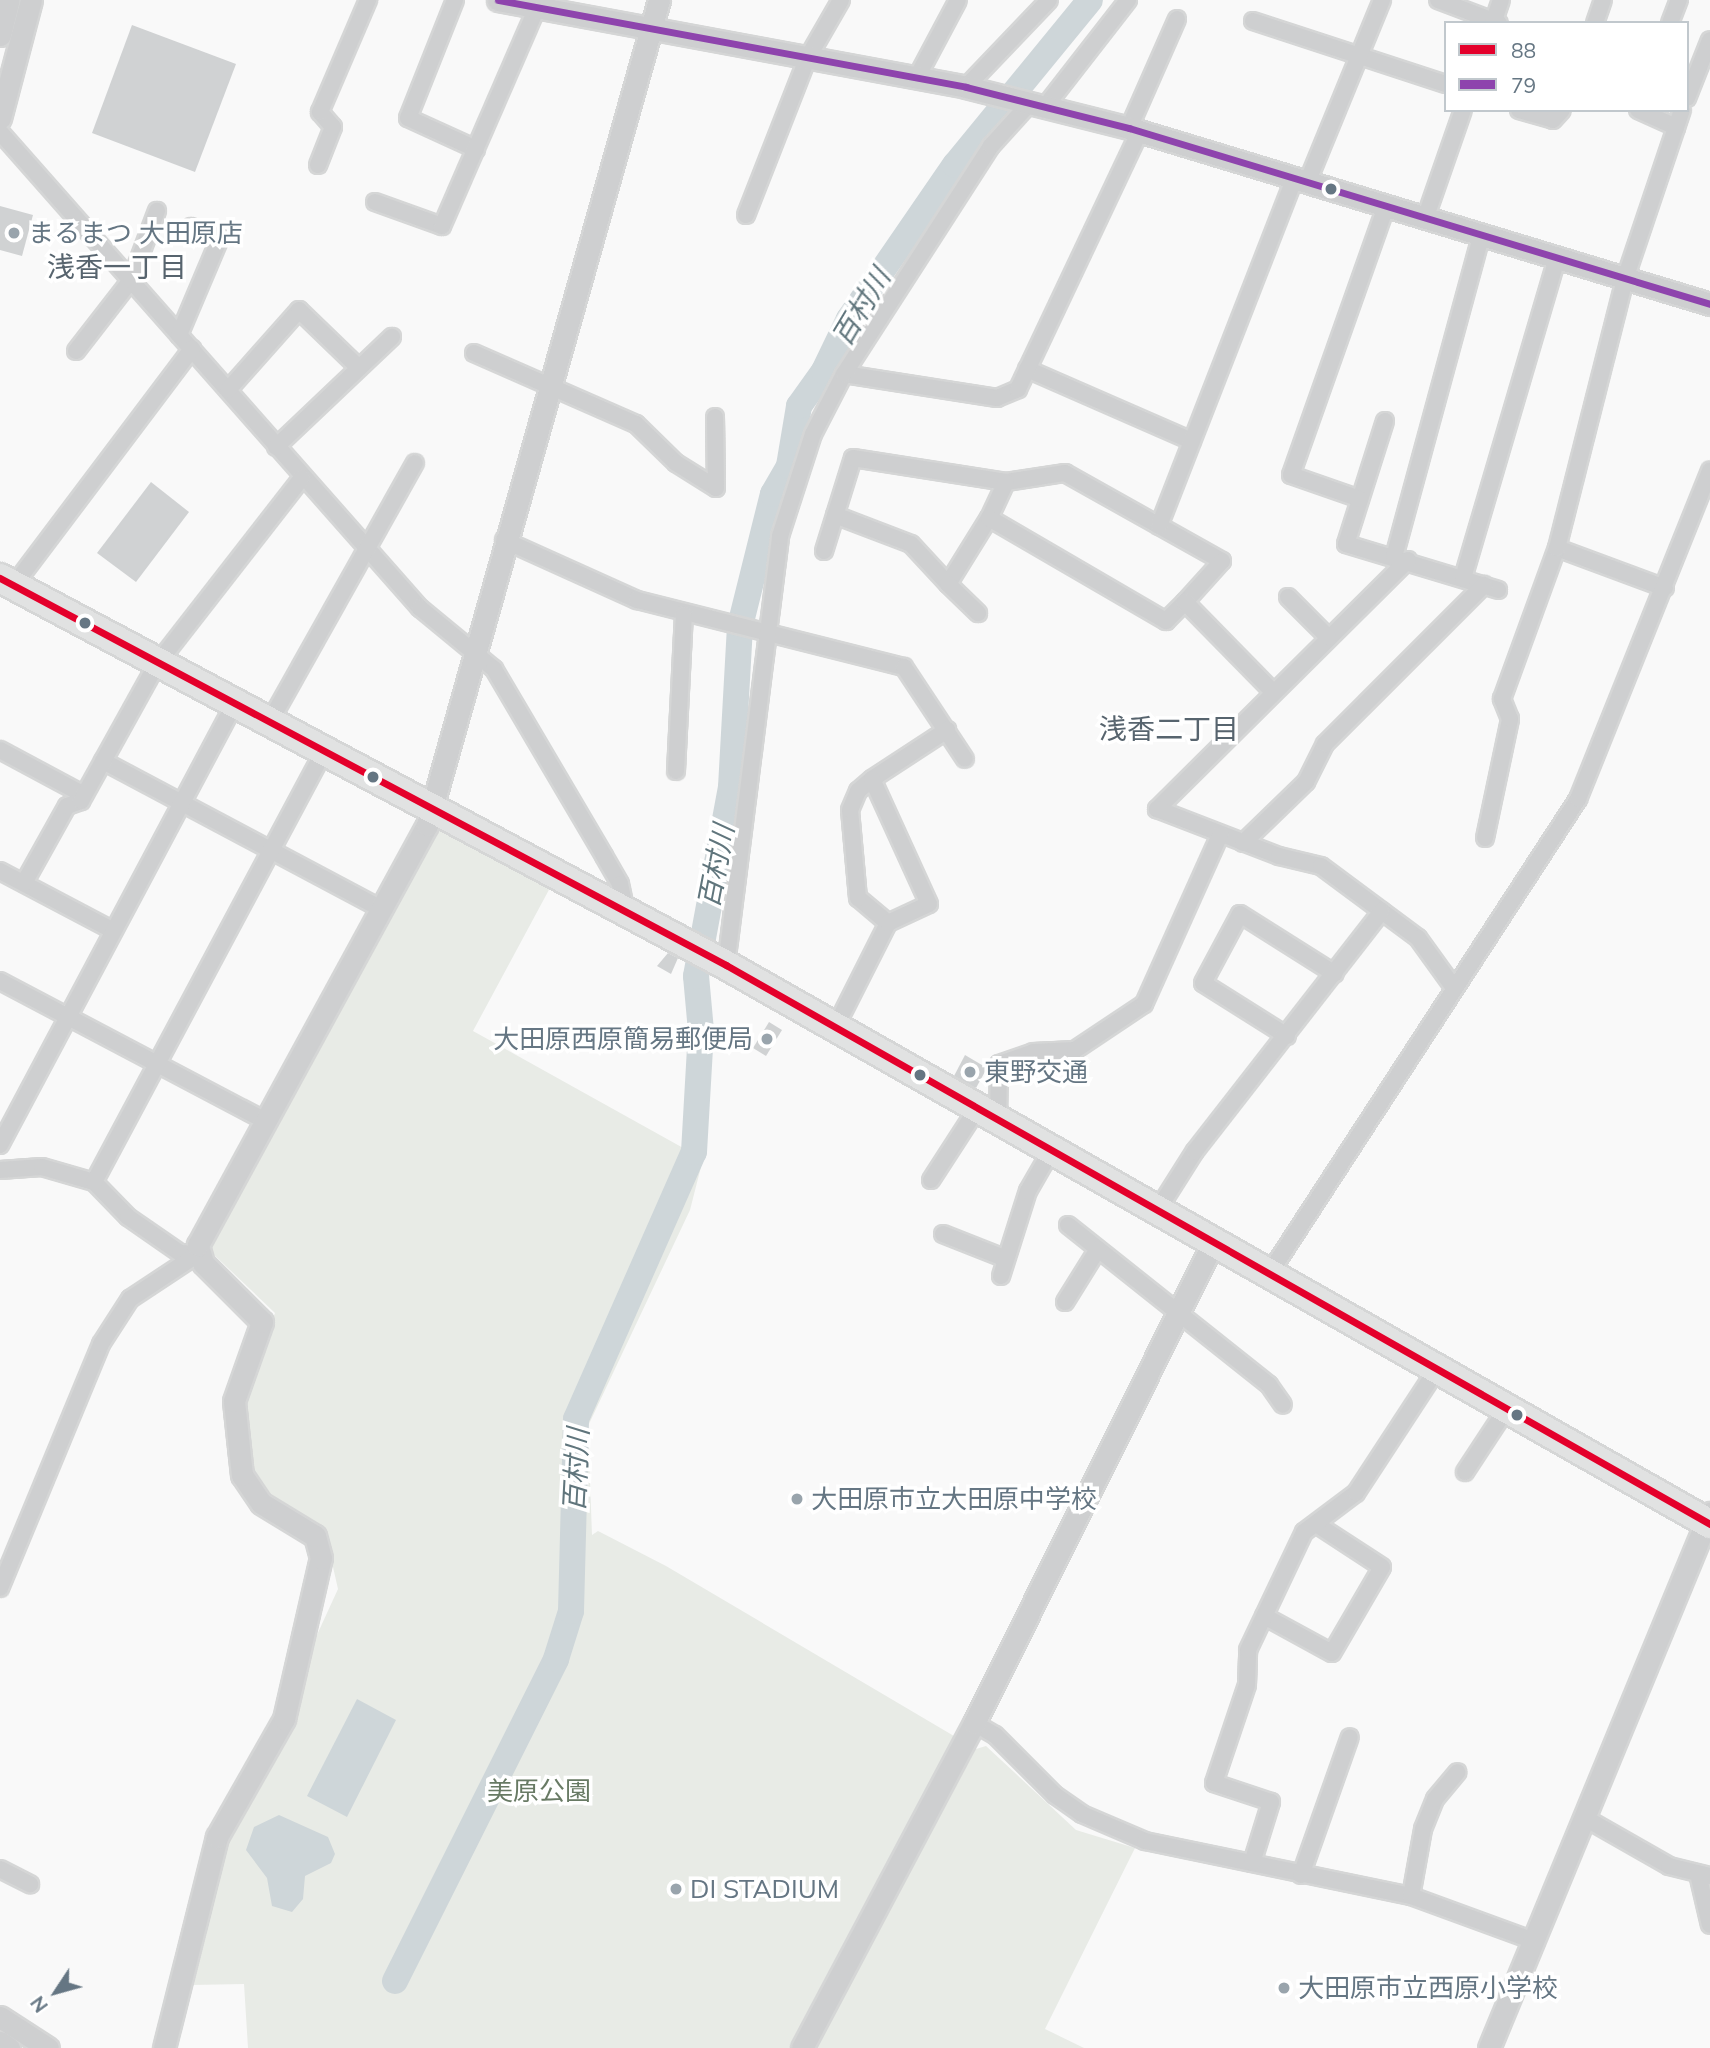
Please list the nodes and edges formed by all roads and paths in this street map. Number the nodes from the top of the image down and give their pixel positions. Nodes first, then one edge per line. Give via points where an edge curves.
1 (9, 0) edge
2 (30, 0) edge
3 (368, 0) edge
4 (455, 0) edge
5 (498, 0) edge
6 (659, 0) edge
7 (841, 0) edge
8 (958, 0) edge
9 (1049, 0) edge
10 (1128, 0) edge
11 (1382, 0) edge
12 (1438, 0) edge
13 (1501, 0) edge
14 (1604, 0) edge
15 (1679, 0) edge
16 (537, 7) junction
17 (1177, 19) dead end
18 (1253, 21) dead end
19 (1492, 21) edge
20 (1495, 21) edge
21 (1596, 21) edge
22 (1671, 21) edge
23 (649, 31) junction
24 (0, 34) edge
25 (1710, 40) edge
26 (1359, 54) junction
27 (807, 59) junction
28 (916, 79) junction
29 (1444, 83) edge
30 (974, 90) junction
31 (1689, 93) edge
32 (1031, 105) junction
33 (1462, 112) edge
34 (1526, 112) edge
35 (1560, 112) edge
36 (1642, 112) edge
37 (1681, 112) edge
38 (0, 118) edge
39 (1676, 127) junction
40 (1135, 130) junction
41 (0, 132) edge
42 (476, 149) junction
43 (318, 165) dead end
44 (1300, 181) junction
45 (375, 202) dead end
46 (1386, 207) junction
47 (157, 211) dead end
48 (746, 215) dead end
49 (1425, 219) junction
50 (191, 227) dead end
51 (1481, 236) junction
52 (1557, 259) junction
53 (1625, 279) junction
54 (131, 280) junction
55 (1710, 304) edge
56 (179, 335) junction
57 (392, 337) dead end
58 (192, 349) junction
59 (76, 351) dead end
60 (474, 353) dead end
61 (359, 369) junction
62 (1027, 369) junction
63 (844, 374) junction
64 (547, 386) junction
65 (228, 390) junction
66 (715, 416) dead end
67 (1385, 421) dead end
68 (1192, 441) junction
69 (276, 447) junction
70 (415, 463) dead end
71 (1710, 470) edge
72 (302, 478) junction
73 (1006, 482) junction
74 (1360, 499) junction
75 (835, 515) junction
76 (989, 517) junction
77 (1159, 526) junction
78 (504, 540) junction
79 (1557, 548) junction
80 (367, 550) junction
81 (824, 551) dead end
82 (1401, 559) junction
83 (1463, 578) junction
84 (7, 582) edge
85 (948, 584) junction
86 (1665, 588) junction
87 (1288, 597) dead end
88 (1185, 602) junction
89 (978, 613) dead end
90 (684, 614) junction
91 (764, 633) junction
92 (1328, 637) junction
93 (474, 649) junction
94 (157, 664) junction
95 (1273, 692) junction
96 (234, 705) junction
97 (269, 723) junction
98 (947, 730) junction
99 (324, 752) junction
100 (2, 755) edge
101 (965, 759) dead end
102 (103, 761) junction
103 (676, 771) dead end
104 (872, 779) junction
105 (84, 795) junction
106 (182, 802) junction
107 (429, 808) junction
108 (1220, 835) junction
109 (1485, 838) dead end
110 (1243, 843) junction
111 (273, 851) junction
112 (0, 871) edge
113 (24, 883) junction
114 (380, 908) junction
115 (1382, 911) junction
116 (625, 912) junction
117 (888, 923) junction
118 (112, 930) junction
119 (720, 962) junction
120 (1335, 974) junction
121 (0, 981) edge
122 (1454, 988) junction
123 (67, 1016) junction
124 (835, 1028) junction
125 (1287, 1036) junction
126 (156, 1065) junction
127 (988, 1115) junction
128 (265, 1121) junction
129 (0, 1145) edge
130 (1051, 1151) junction
131 (0, 1170) edge
132 (931, 1180) dead end
133 (94, 1182) junction
134 (1157, 1211) junction
135 (1068, 1225) dead end
136 (943, 1234) dead end
137 (1213, 1243) junction
138 (1098, 1249) junction
139 (198, 1254) junction
140 (1004, 1258) junction
141 (1269, 1273) junction
142 (1001, 1276) dead end
143 (1065, 1302) dead end
144 (1178, 1312) junction
145 (1437, 1369) junction
146 (1283, 1405) dead end
147 (1507, 1408) junction
148 (1465, 1472) dead end
149 (1709, 1519) edge
150 (1316, 1524) junction
151 (0, 1588) edge
152 (1264, 1616) junction
153 (974, 1723) junction
154 (1350, 1737) dead end
155 (1458, 1772) dead end
156 (1585, 1818) junction
157 (1252, 1863) junction
158 (0, 1869) edge
159 (1301, 1875) junction
160 (1704, 1875) edge
161 (30, 1884) dead end
162 (1411, 1896) junction
163 (1710, 1925) edge
164 (1534, 1941) junction
165 (0, 2017) edge
166 (0, 2042) edge
167 (9, 2048) edge
168 (48, 2048) edge
169 (164, 2048) edge
170 (802, 2048) edge
171 (1489, 2048) edge

1 - 24 street
2 - 38 street
3 - 43 street via 320,112 333,127
4 - 42 street via 408,118
5 - 16 street
6 - 23 street
7 - 27 street
8 - 28 street
9 - 30 street
10 - 32 street
11 - 26 street
12 - 19 street
13 - 20 street
14 - 21 street
15 - 22 street
16 - 23 street
16 - 42 street
17 - 40 street
18 - 26 street
23 - 27 street
23 - 64 street
25 - 31 street
26 - 29 street
26 - 44 street
27 - 28 street
27 - 48 street
28 - 30 street
30 - 32 street
32 - 40 street
32 - 63 street via 991,146
33 - 49 street
34 - 35 street via 1553,120
36 - 39 street
37 - 39 street
39 - 53 street
40 - 44 street
40 - 62 street
41 - 54 street
42 - 45 street via 442,226
44 - 46 street
44 - 68 street
46 - 49 street
46 - 74 street via 1291,475
47 - 54 street
49 - 51 street
50 - 56 street via 220,238
51 - 52 street
51 - 82 street
52 - 53 street
52 - 83 street
53 - 55 street
53 - 79 street
54 - 56 street
54 - 59 street
56 - 58 street
57 - 61 street
58 - 65 street
58 - 84 street
60 - 64 street
61 - 65 street via 299,310
61 - 69 street
62 - 63 street via 1018,388 997,398
62 - 68 street
63 - 91 street via 813,434 780,536
64 - 66 street via 636,424 676,463 716,488
64 - 78 street
65 - 69 street
67 - 74 street
68 - 77 street
69 - 72 street
70 - 80 street
71 - 86 street
72 - 80 street
72 - 94 street
73 - 75 street via 853,458
73 - 76 street
73 - 77 street via 1065,473
74 - 82 street via 1346,544
75 - 81 street
75 - 85 street via 911,544
76 - 85 street
76 - 88 street via 1167,621
77 - 88 street via 1222,561
78 - 90 street via 637,600
78 - 93 street
79 - 86 street
79 - 109 street via 1502,699 1510,719
80 - 93 street via 420,608
80 - 97 street
82 - 83 street
82 - 92 street
83 - 110 street via 1491,587 1325,744 1306,782
84 - 94 highway
85 - 89 street
86 - 122 street via 1593,770
87 - 92 street
88 - 95 street
90 - 91 street
90 - 103 street
91 - 98 street via 904,667
91 - 119 street
92 - 95 street
93 - 107 street
93 - 116 street via 507,688 554,768 620,884
94 - 96 highway
94 - 102 street
95 - 108 street via 1157,808
96 - 97 highway
96 - 106 street
97 - 99 highway
98 - 101 street
98 - 104 street
99 - 107 highway
99 - 111 street
100 - 105 street
102 - 105 street
102 - 106 street
104 - 117 street via 850,810 858,898
104 - 117 street via 929,904
105 - 113 street via 67,806
106 - 111 street
106 - 118 street
107 - 114 street via 427,825
107 - 116 highway
108 - 110 street
108 - 127 street via 1144,1004 1075,1050 1033,1052 999,1064
110 - 115 street via 1321,866
111 - 114 street
111 - 126 street
112 - 113 street
113 - 118 street
114 - 128 street
115 - 120 street
115 - 122 street via 1418,938
116 - 119 highway
117 - 124 street
118 - 123 street
119 - 124 highway
120 - 125 street
120 - 125 street via 1241,914 1203,983
121 - 123 street
122 - 141 street
123 - 126 street
123 - 129 street
124 - 127 highway
125 - 134 street via 1195,1151
126 - 128 street
126 - 133 street
127 - 130 highway
127 - 132 street
128 - 139 street
130 - 134 highway
130 - 140 street via 1028,1191
131 - 133 street via 42,1167
133 - 139 street via 128,1217 180,1253
134 - 137 highway
135 - 138 street
136 - 140 street
137 - 141 highway
137 - 144 street
138 - 143 street
138 - 144 street
139 - 151 street via 130,1299 101,1343
139 - 169 street via 262,1322 234,1401 242,1475 261,1503 315,1536 321,1558 284,1719 217,1837
140 - 142 street
141 - 145 highway
144 - 146 street via 1269,1385
144 - 153 street
145 - 147 highway
145 - 150 street via 1356,1493
147 - 148 street
147 - 149 highway
149 - 156 street
150 - 152 street via 1304,1532
150 - 152 street via 1382,1567 1332,1653
152 - 157 street via 1248,1650 1247,1685 1214,1783 1271,1802
153 - 157 street via 995,1735 1055,1795 1082,1814 1145,1841
153 - 170 street
154 - 159 street
155 - 162 street via 1435,1799 1423,1829
156 - 160 street via 1651,1857
156 - 164 street
157 - 159 street
158 - 161 street
159 - 162 street
160 - 163 street
162 - 164 street
164 - 171 street
165 - 168 street
166 - 167 street

